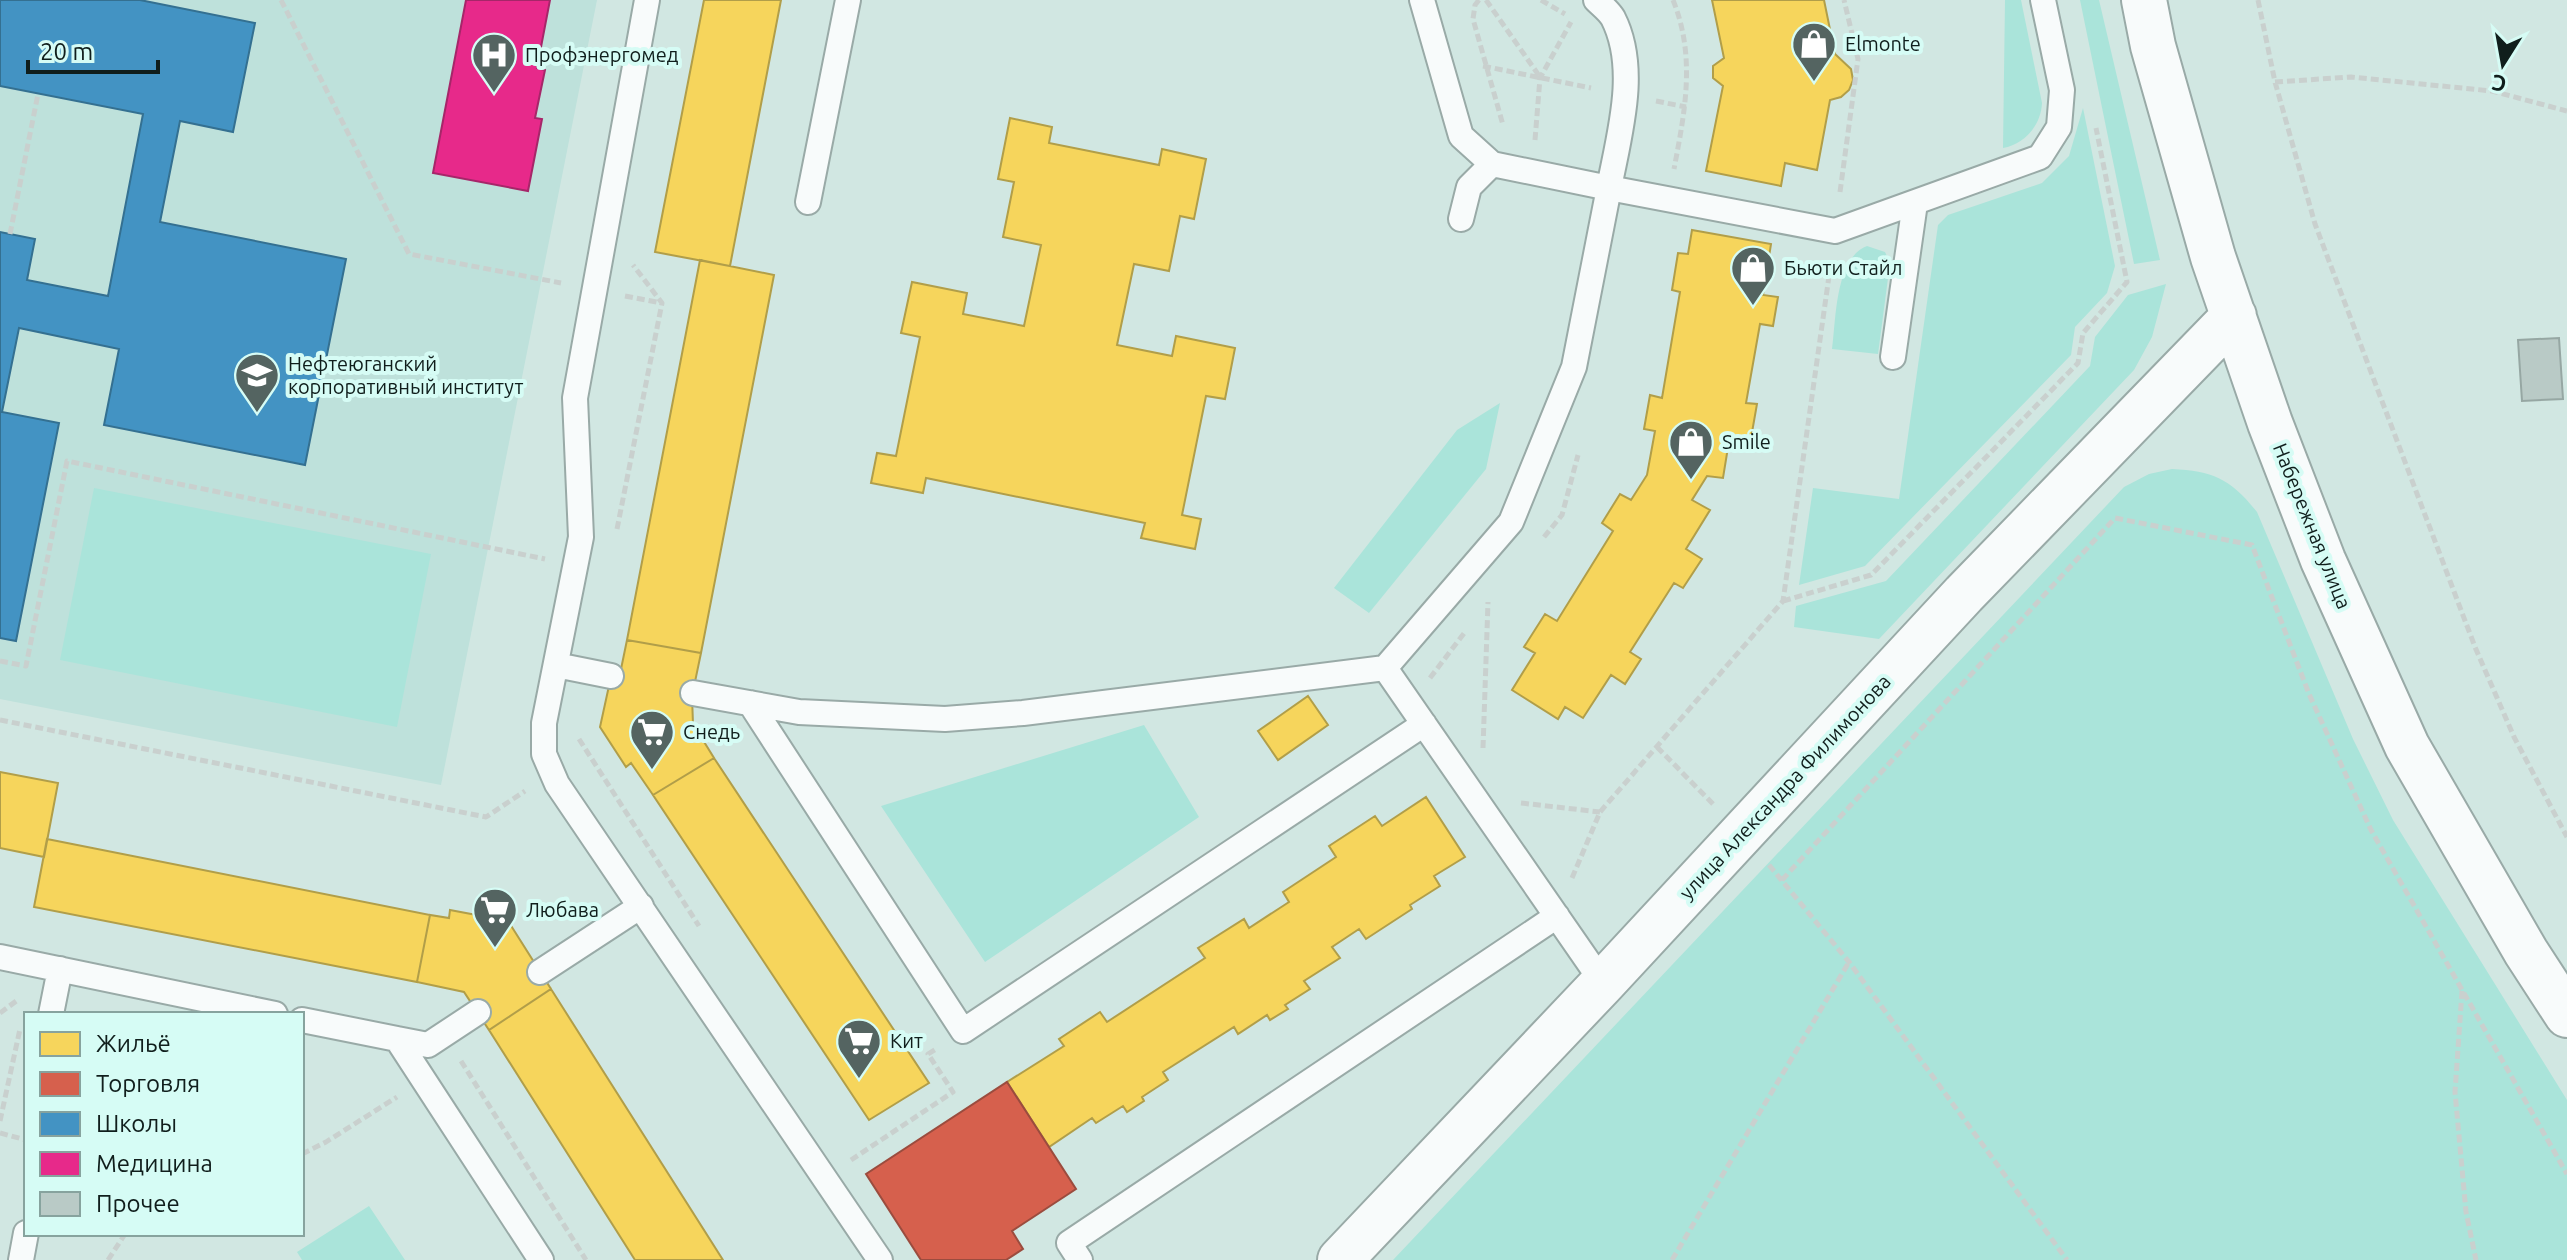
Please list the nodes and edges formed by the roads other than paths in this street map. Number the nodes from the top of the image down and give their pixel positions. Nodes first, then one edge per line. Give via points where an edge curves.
1 (647, 0) edge
2 (848, 0) edge
3 (1422, 0) edge
4 (1596, 0) edge
5 (2043, 0) edge
6 (2144, 0) edge
7 (1492, 164) junction
8 (1609, 188) junction
9 (808, 202) dead end
10 (1915, 203) junction
11 (1461, 219) dead end
12 (2234, 316) junction
13 (1893, 357) dead end
14 (556, 665) junction
15 (1385, 668) junction
16 (611, 676) dead end
17 (693, 693) dead end
18 (750, 703) junction
19 (1417, 714) junction
20 (641, 906) junction
21 (1557, 916) junction
22 (0, 957) edge
23 (60, 969) junction
24 (540, 972) dead end
25 (1603, 983) junction
26 (51, 1012) edge
27 (265, 1012) edge
28 (478, 1012) dead end
29 (2567, 1015) edge
30 (304, 1020) edge
31 (397, 1039) junction
32 (25, 1236) edge
33 (21, 1260) edge
34 (541, 1260) edge
35 (880, 1260) edge
36 (1080, 1260) edge
37 (1340, 1260) edge

1 - 14 lane via 575,398 581,537
2 - 9 lane
3 - 7 lane via 1461,136
4 - 8 lane via 1612,16 1625,58 1623,113
5 - 10 lane via 2062,90 2059,127 2040,157
6 - 12 main road, Набережная улица via 2208,242
7 - 8 lane
7 - 11 lane via 1469,187
8 - 10 lane via 1835,231
8 - 15 lane via 1574,367 1511,522
10 - 13 lane
12 - 25 main road, улица Александра Филимонова via 1964,594
12 - 29 main road, Набережная улица via 2323,560 2407,746
14 - 16 lane
14 - 20 lane via 544,723 544,754 557,784
15 - 18 lane via 945,719 799,712
15 - 19 lane
17 - 18 lane
18 - 19 lane via 963,1031
19 - 21 lane
20 - 24 lane
20 - 35 lane
21 - 25 lane
21 - 36 lane via 1069,1243
22 - 23 lane
23 - 26 lane
23 - 27 lane
25 - 37 main road, улица Александра Филимонова
28 - 31 lane via 428,1045
30 - 31 lane
31 - 34 lane
32 - 33 lane

